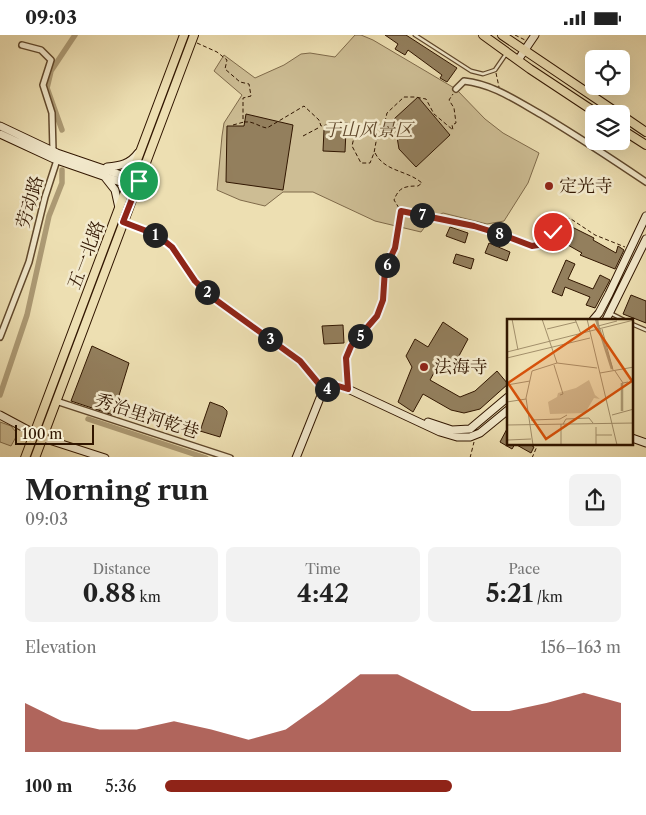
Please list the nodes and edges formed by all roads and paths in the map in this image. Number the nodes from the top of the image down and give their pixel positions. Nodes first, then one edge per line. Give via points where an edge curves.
1 (184, 35) edge
2 (415, 35) edge
3 (484, 35) edge
4 (502, 35) edge
5 (514, 35) edge
6 (535, 35) edge
7 (193, 38) edge
8 (530, 43) junction
9 (22, 45) dead end
10 (525, 51) junction
11 (507, 52) junction
12 (518, 60) junction
13 (495, 70) junction
14 (500, 88) dead end
15 (456, 89) joint
16 (585, 105) edge
17 (605, 105) edge
18 (245, 122) junction
19 (630, 122) edge
20 (233, 125) dead end
21 (0, 126) edge
22 (320, 126) junction
23 (646, 132) edge
24 (0, 134) edge
25 (630, 135) edge
26 (303, 136) dead end
27 (145, 142) junction
28 (646, 145) edge
29 (53, 151) junction
30 (374, 153) junction
31 (57, 160) junction
32 (104, 172) junction
33 (646, 182) edge
34 (134, 183) junction
35 (120, 209) junction
36 (401, 211) junction
37 (422, 215) joint
38 (646, 216) edge
39 (123, 222) junction
40 (646, 239) edge
41 (626, 247) dead end
42 (608, 317) edge
43 (594, 319) edge
44 (634, 324) edge
45 (646, 330) edge
46 (0, 337) edge
47 (348, 389) junction
48 (324, 390) junction
49 (507, 398) edge
50 (56, 401) junction
51 (507, 411) edge
52 (402, 414) junction
53 (1, 415) edge
54 (34, 433) junction
55 (480, 433) junction
56 (43, 438) junction
57 (634, 439) edge
58 (646, 443) edge
59 (538, 445) edge
60 (25, 457) edge
61 (35, 457) edge
62 (99, 457) edge
63 (230, 457) edge
64 (296, 457) edge
65 (470, 457) edge
66 (532, 457) edge

1 - 27 main road, 五一北路
2 - 13 lane via 471,71 482,74
3 - 11 main road
4 - 10 main road
5 - 8 path
6 - 8 street
7 - 18 path via 227,60 225,69 249,84 251,96 243,98
7 - 34 main road, 五一北路
8 - 10 street
9 - 29 street via 41,50 51,59 43,85 52,113
10 - 12 street
10 - 17 main road
11 - 12 main road
11 - 13 lane
12 - 16 main road
13 - 14 path
15 - 30 path via 449,101 454,108 456,123 452,125 453,130 434,113 426,99 404,97 388,113
15 - 33 street via 464,81 480,83 504,93 590,143
18 - 20 path
18 - 22 path via 253,121 268,128 304,105 319,120
19 - 23 main road
21 - 29 street
22 - 26 path
22 - 30 path via 351,123 355,133 352,146 361,163 370,163
24 - 31 street
25 - 28 main road
27 - 32 street via 134,159 126,164 107,167
27 - 34 main road, 五一北路
29 - 32 street
30 - 36 path via 388,167 422,183 397,191 394,200
31 - 32 street
31 - 46 street, 劳动路 via 29,262
32 - 34 street
32 - 35 street via 115,190
34 - 35 main road, 五一北路
34 - 39 main road, 五一北路
35 - 54 main road, 五一北路
36 - 37 lane
36 - 47 lane via 395,248 385,269 383,300 377,316 351,346 346,358
37 - 41 path via 484,229 532,246 544,241 566,218 595,235
38 - 43 street
39 - 48 street via 157,235 172,247 195,281 209,295 300,361
39 - 50 main road, 五一北路
40 - 42 street
44 - 45 lane
47 - 48 street via 335,385
47 - 52 street
48 - 64 street
49 - 52 street via 474,427 465,430
50 - 56 main road, 五一北路
50 - 63 street, 秀治里河乾巷
51 - 55 street
52 - 55 street via 457,437
53 - 54 street
54 - 56 street
54 - 60 main road, 五一北路
55 - 65 path
56 - 61 main road, 五一北路
56 - 62 street
57 - 58 street
59 - 66 path

